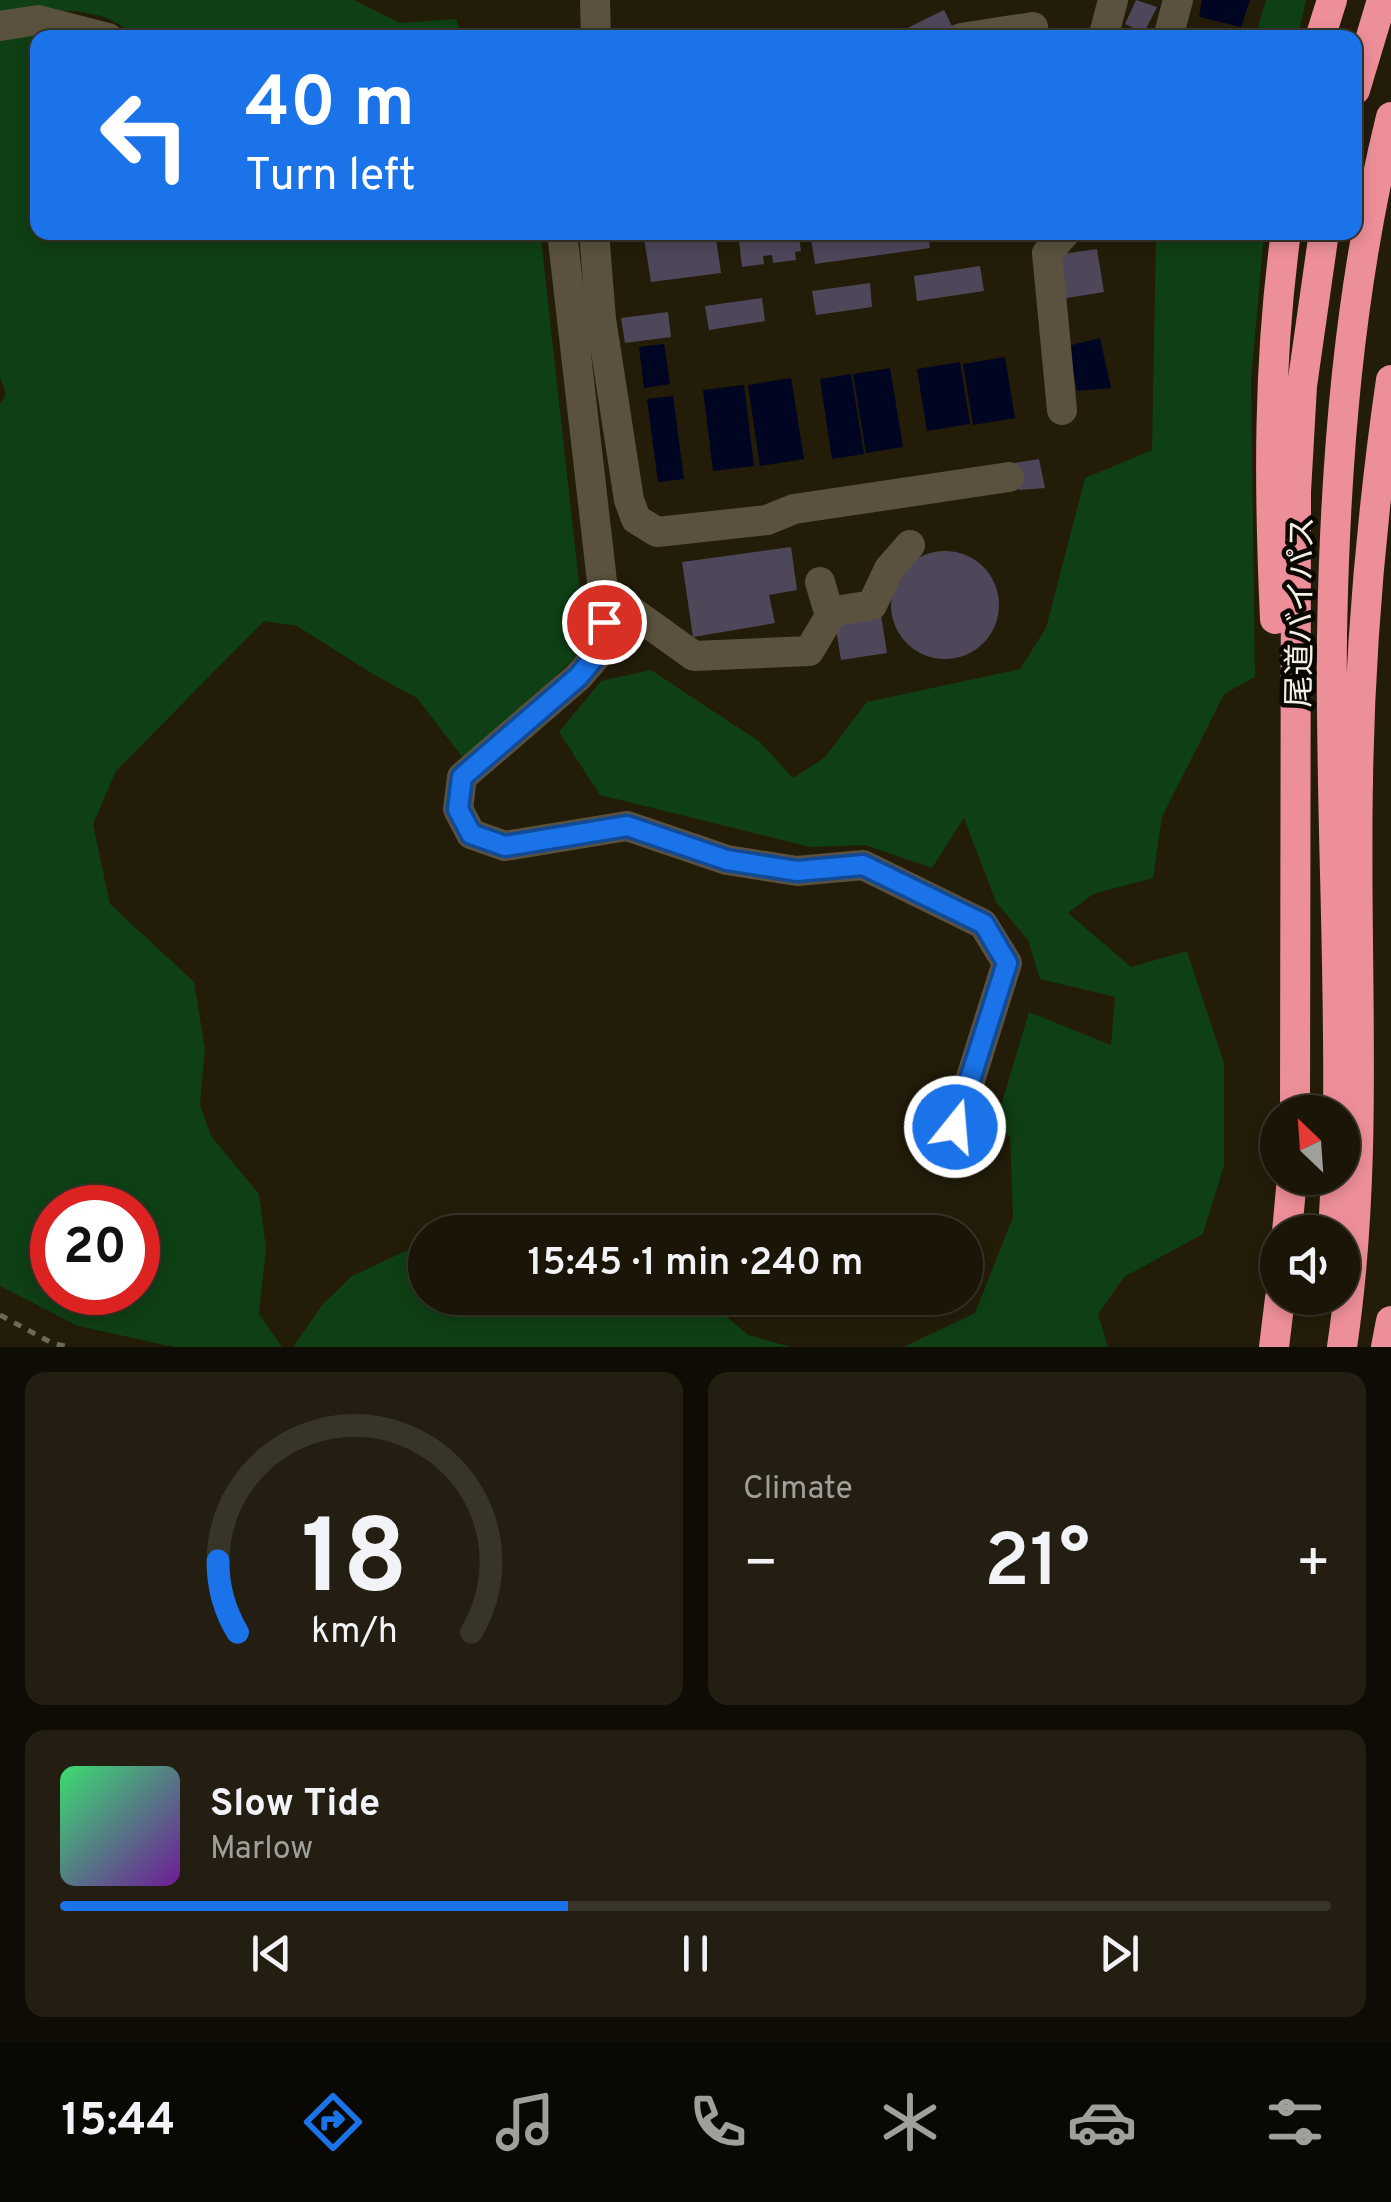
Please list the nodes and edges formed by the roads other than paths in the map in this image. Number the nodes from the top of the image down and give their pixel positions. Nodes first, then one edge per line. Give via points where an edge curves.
1 (595, 0) edge
2 (1113, 0) edge
3 (1178, 0) edge
4 (1332, 0) edge
5 (1382, 0) edge
6 (0, 26) edge
7 (77, 30) edge
8 (596, 30) edge
9 (1105, 30) edge
10 (1170, 30) edge
11 (1323, 30) edge
12 (1362, 67) edge
13 (1391, 117) edge
14 (563, 240) edge
15 (595, 240) edge
16 (1058, 240) edge
17 (1285, 240) edge
18 (1323, 240) edge
19 (1391, 380) edge
20 (1062, 410) dead end
21 (1009, 477) dead end
22 (910, 545) dead end
23 (820, 582) dead end
24 (602, 590) junction
25 (830, 612) junction
26 (1296, 976) junction
27 (1295, 1095) edge
28 (1338, 1095) edge
29 (945, 1160) dead end
30 (1278, 1315) edge
31 (1327, 1315) edge
32 (1391, 1321) edge
33 (1274, 1347) edge
34 (1324, 1347) edge
35 (1342, 1347) edge
36 (1386, 1347) edge

1 - 8 street
2 - 9 street
3 - 10 street
4 - 11 highway
5 - 12 highway
6 - 7 street via 38,20
13 - 28 highway, 尾道バイパス via 1358,285 1336,514
14 - 24 street
15 - 21 street via 628,500 636,519 657,532 767,520 794,509
16 - 20 street via 1047,252
17 - 26 highway via 1274,322 1269,487
18 - 26 highway, 尾道バイパス via 1302,386 1296,492
19 - 35 highway via 1373,504 1358,779 1359,1186
22 - 25 street via 888,569 872,606
23 - 25 street
24 - 25 street via 694,656 808,651
24 - 29 street via 604,646 578,677 462,777 458,809 471,834 505,846 627,826 727,860 797,871 863,865 984,924 1007,963
26 - 27 highway, 尾道バイパス
30 - 33 highway
31 - 34 highway
32 - 36 highway

